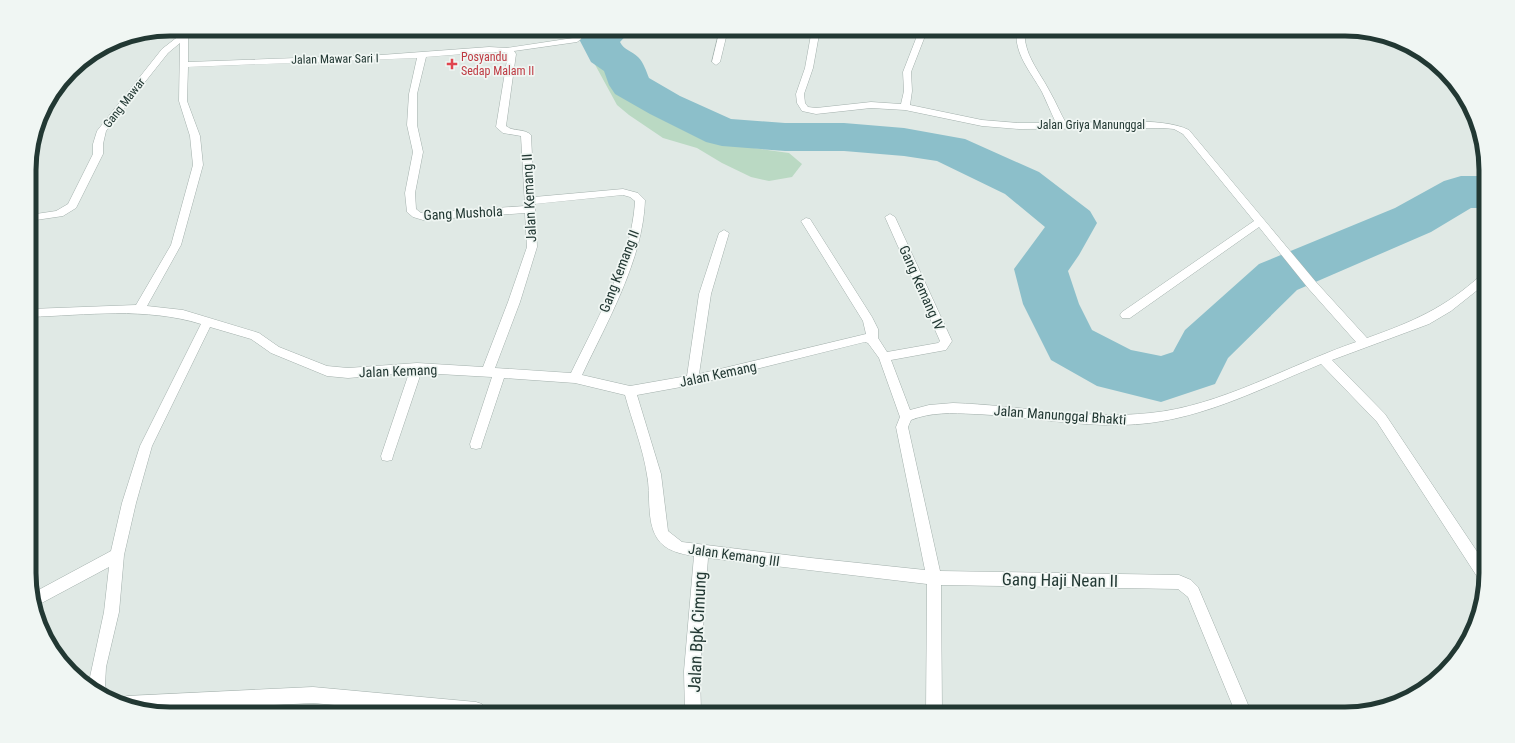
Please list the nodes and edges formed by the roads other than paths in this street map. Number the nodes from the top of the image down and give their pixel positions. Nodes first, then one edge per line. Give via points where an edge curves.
1 (182, 36) edge
2 (185, 36) edge
3 (578, 36) edge
4 (722, 36) edge
5 (815, 36) edge
6 (921, 36) dead end
7 (1021, 36) edge
8 (508, 50) junction
9 (422, 55) junction
10 (716, 62) dead end
11 (185, 65) junction
12 (905, 107) junction
13 (1062, 125) junction
14 (530, 205) junction
15 (36, 217) edge
16 (890, 217) dead end
17 (806, 221) dead end
18 (1259, 222) junction
19 (724, 234) dead end
20 (1479, 282) edge
21 (139, 309) junction
22 (36, 313) edge
23 (1126, 315) dead end
24 (207, 322) junction
25 (872, 339) junction
26 (1364, 343) junction
27 (884, 357) junction
28 (1323, 358) junction
29 (417, 368) junction
30 (493, 373) junction
31 (575, 378) junction
32 (692, 380) junction
33 (630, 391) junction
34 (906, 417) junction
35 (476, 444) dead end
36 (386, 456) dead end
37 (702, 551) junction
38 (117, 555) junction
39 (1479, 567) edge
40 (934, 578) junction
41 (39, 597) edge
42 (97, 685) edge
43 (141, 703) edge
44 (444, 707) edge
45 (693, 707) edge
46 (934, 707) edge
47 (1241, 707) edge

1 - 15 street, Gang Mawar via 165,51 102,131 98,154 72,206 59,214
2 - 11 street
3 - 8 street, Jalan Mawar Sari I via 574,40
4 - 10 street
5 - 12 street, Jalan Griya Manunggal via 809,68 800,94 801,104 805,108 816,111 871,105
6 - 12 street via 907,72 908,91
7 - 13 street via 1029,65 1041,82
8 - 9 street, Jalan Mawar Sari I
8 - 14 street, Jalan Kemang II via 512,54 501,127 504,131 526,135
9 - 11 street, Jalan Mawar Sari I
9 - 14 street, Gang Mushola via 413,94 412,125 418,152 410,193 410,210 423,217
11 - 21 street via 183,101 195,136 198,165 176,245
12 - 13 street, Jalan Griya Manunggal via 982,123 1019,126
13 - 18 street, Jalan Griya Manunggal via 1176,127 1186,132
14 - 30 street, Jalan Kemang II via 532,247
14 - 31 street, Gang Kemang II via 623,192 640,200 641,207 633,242
16 - 27 street, Gang Kemang IV via 946,341 942,347
17 - 25 street via 868,320 872,329
18 - 23 street
18 - 26 street, Jalan Griya Manunggal
19 - 32 street via 705,294
20 - 26 street, Jalan Manunggal Bhakti via 1427,320
21 - 22 street, Jalan Kemang
21 - 24 street, Jalan Kemang via 183,314
24 - 29 street, Jalan Kemang via 255,336 275,350 327,370 348,373
24 - 38 street via 146,446
25 - 27 street
25 - 32 street, Jalan Kemang via 860,338
26 - 28 street, Jalan Manunggal Bhakti
27 - 34 street
28 - 34 street, Jalan Manunggal Bhakti via 1220,402 1154,418 1122,420 941,408 918,411
28 - 39 street via 1381,418
29 - 30 street, Jalan Kemang
29 - 36 street
30 - 31 street, Jalan Kemang
30 - 35 street, Jalan Kemang II
31 - 33 street, Jalan Kemang
32 - 33 street, Jalan Kemang
33 - 37 street, Jalan Kemang III via 654,474 662,534 680,548
34 - 40 street via 902,427
37 - 40 street, Jalan Kemang III
37 - 45 street, Jalan Bpk Cimung via 692,671
38 - 41 street
38 - 42 street via 110,619
40 - 46 street
40 - 47 street, Gang Haji Nean II via 1179,582 1193,592
43 - 44 street via 314,695

